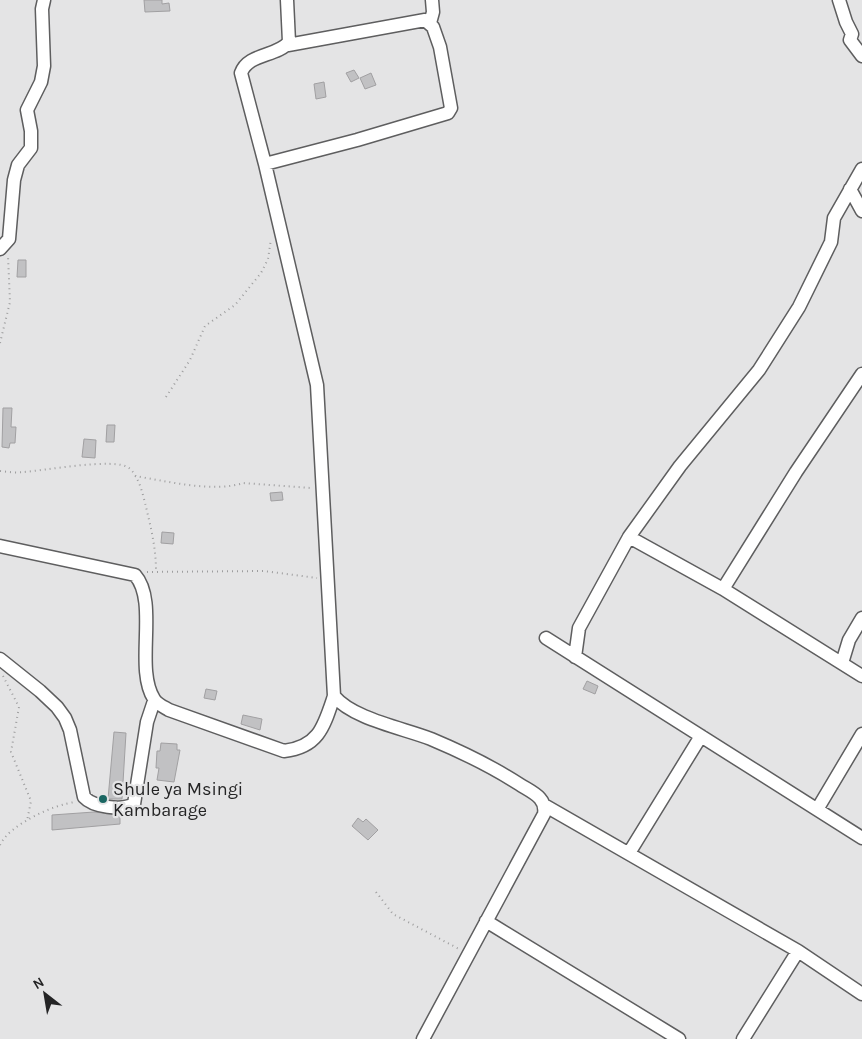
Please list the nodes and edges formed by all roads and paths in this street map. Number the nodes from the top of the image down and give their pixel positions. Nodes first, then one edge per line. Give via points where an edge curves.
1 (44, 0) edge
2 (287, 0) edge
3 (432, 0) edge
4 (839, 0) edge
5 (430, 23) junction
6 (288, 45) junction
7 (862, 56) edge
8 (265, 164) junction
9 (862, 169) edge
10 (850, 190) junction
11 (862, 211) edge
12 (272, 232) dead end
13 (4, 246) edge
14 (0, 343) edge
15 (862, 374) edge
16 (166, 396) dead end
17 (0, 471) edge
18 (134, 476) junction
19 (323, 490) junction
20 (629, 537) junction
21 (0, 546) edge
22 (156, 571) junction
23 (135, 575) junction
24 (328, 580) junction
25 (723, 589) junction
26 (862, 618) edge
27 (546, 638) dead end
28 (575, 657) junction
29 (0, 659) edge
30 (842, 663) junction
31 (2, 674) dead end
32 (862, 676) edge
33 (334, 696) junction
34 (154, 701) junction
35 (862, 734) edge
36 (701, 736) junction
37 (88, 800) junction
38 (544, 805) junction
39 (818, 808) junction
40 (27, 821) junction
41 (862, 838) edge
42 (0, 845) edge
43 (630, 854) junction
44 (376, 892) dead end
45 (486, 921) junction
46 (798, 951) junction
47 (468, 953) junction
48 (862, 994) edge
49 (423, 1039) edge
50 (679, 1039) edge
51 (743, 1039) edge

1 - 13 street via 42,82 27,110 30,148 15,174 11,231
2 - 6 street
3 - 5 street
4 - 7 street via 852,34 850,40
5 - 6 street via 421,19
5 - 8 street via 440,47 452,104 448,113
6 - 8 street via 248,63 242,73
8 - 19 street via 317,385
9 - 10 street
10 - 11 street
10 - 20 street via 834,218 831,242 811,284 772,351 680,466
12 - 16 path via 264,267 235,305 205,326 190,360
13 - 14 path via 10,302
15 - 25 street
17 - 18 path via 116,465 130,469
18 - 19 path via 204,486 229,487 243,483
18 - 22 path via 143,496 154,539
19 - 24 street
20 - 25 street
20 - 28 street via 580,628
21 - 23 street
22 - 23 path
22 - 24 path via 264,571
23 - 34 street via 141,583 145,608 147,676
24 - 33 street
25 - 30 street
26 - 30 street via 849,640
27 - 28 street
28 - 36 street
29 - 37 street via 46,696 65,718 80,784
30 - 32 street
31 - 40 path via 19,707 11,752 31,801
33 - 34 street via 323,726 311,743 298,750 284,751 169,710
33 - 38 street via 355,711 430,739 498,771 540,798
34 - 37 street via 147,722 134,804 106,806
35 - 39 street
36 - 39 street
36 - 43 street
37 - 40 path via 56,806
38 - 43 street
38 - 45 street via 544,814
39 - 41 street
40 - 42 path via 6,834
43 - 46 street
44 - 47 path via 393,914
45 - 47 street
45 - 50 street
46 - 48 street
46 - 51 street
47 - 49 street

